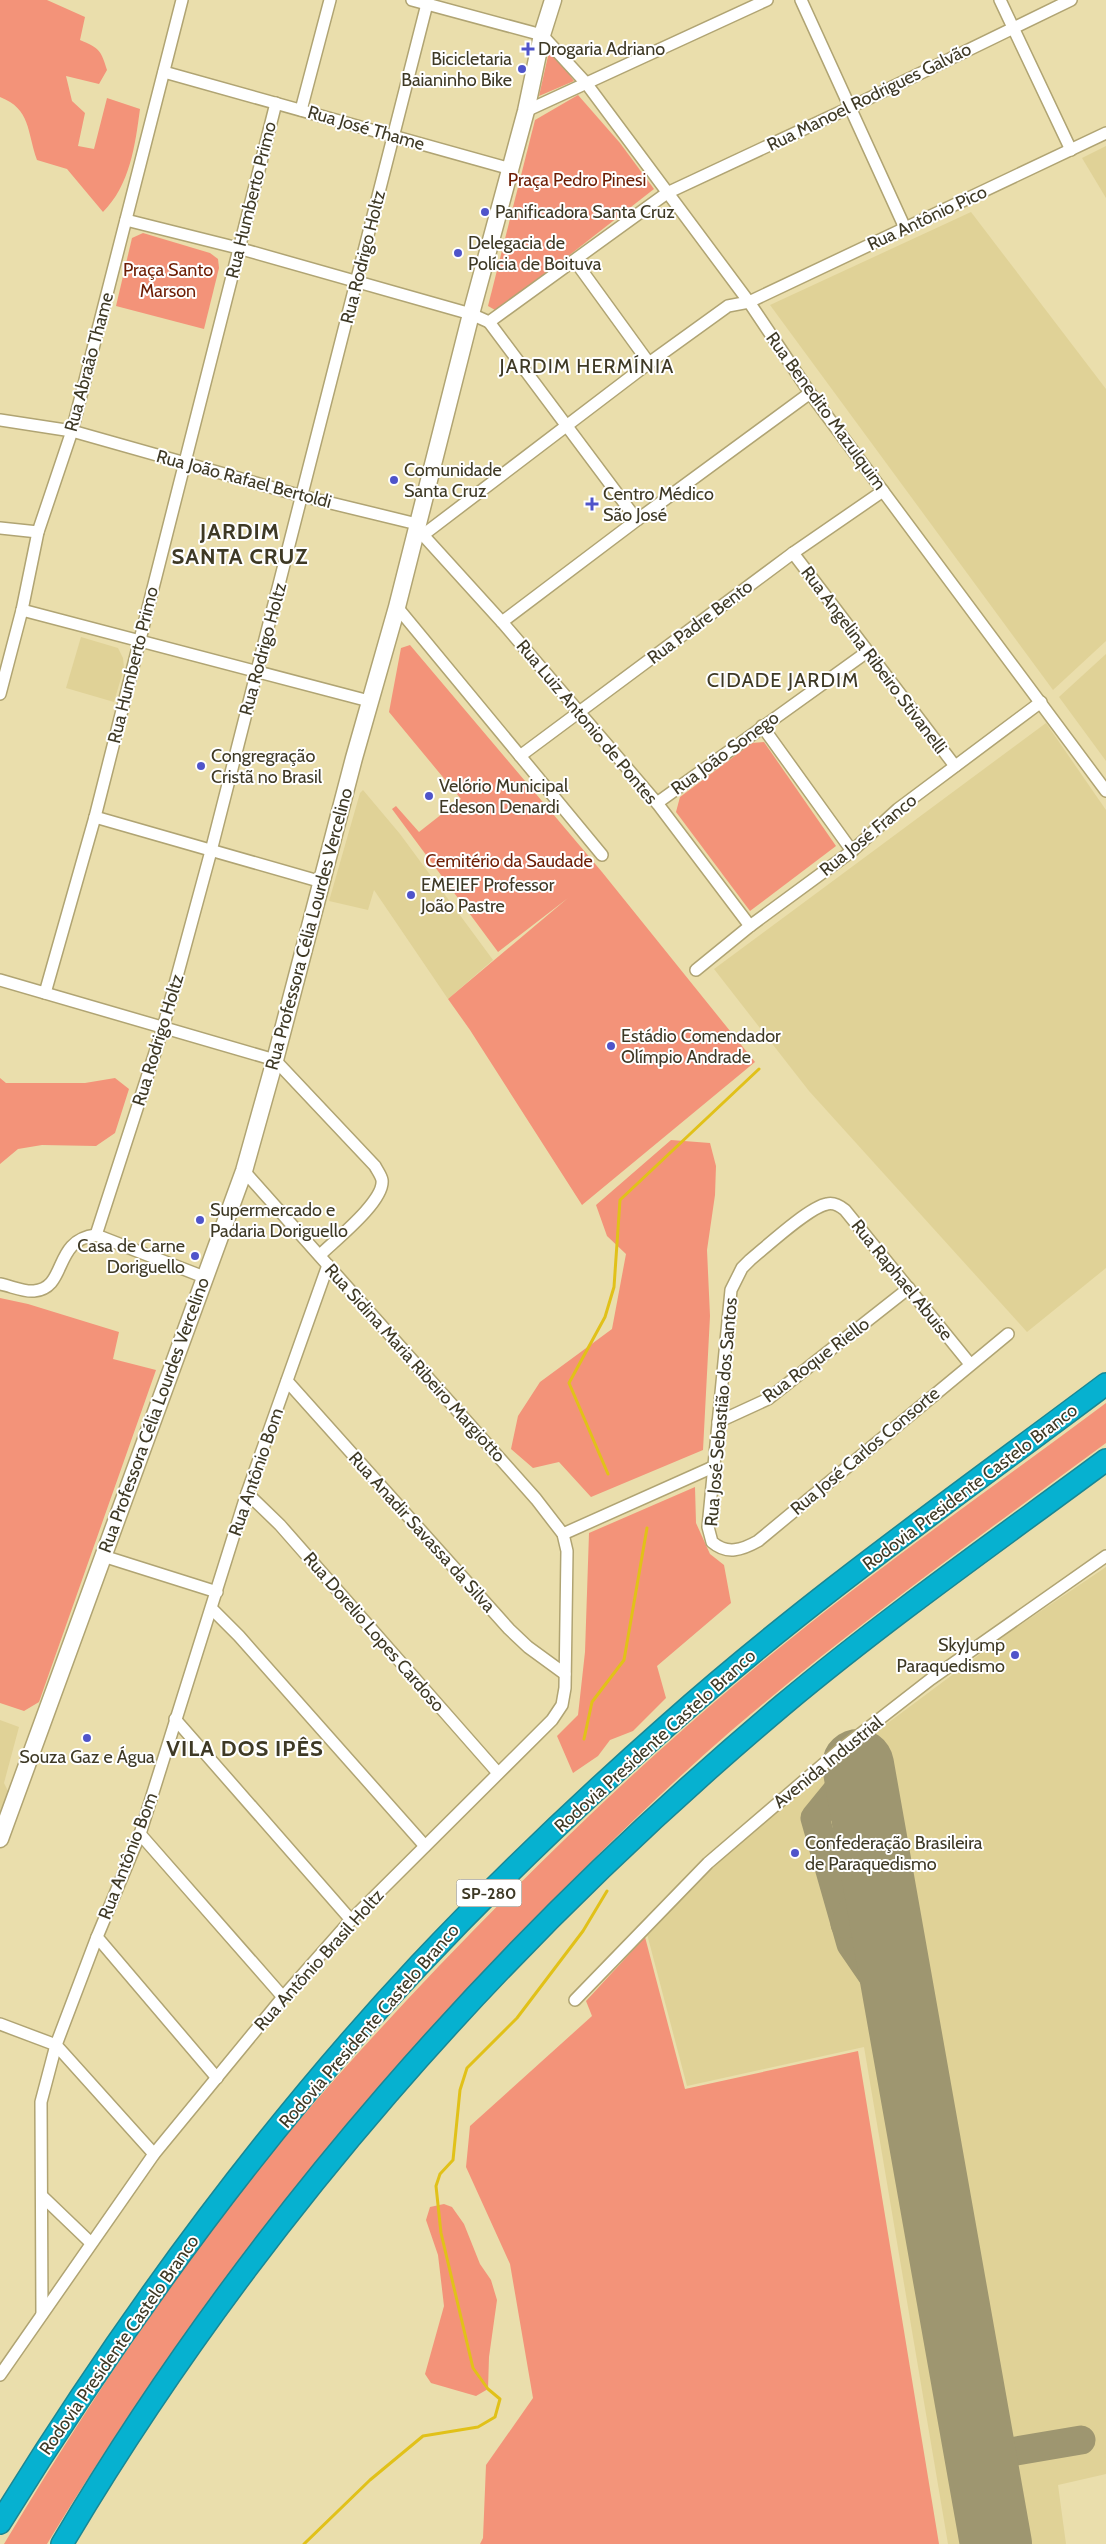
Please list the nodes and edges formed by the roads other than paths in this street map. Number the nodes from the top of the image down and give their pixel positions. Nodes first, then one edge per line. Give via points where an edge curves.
1 (182, 0) edge
2 (330, 0) edge
3 (412, 0) edge
4 (553, 0) edge
5 (767, 0) edge
6 (801, 0) edge
7 (1000, 0) edge
8 (1071, 0) edge
9 (427, 2) edge
10 (1013, 28) junction
11 (542, 35) junction
12 (164, 72) junction
13 (586, 83) junction
14 (276, 103) junction
15 (851, 107) junction
16 (301, 110) junction
17 (526, 111) junction
18 (1106, 133) edge
19 (392, 136) junction
20 (1071, 150) junction
21 (510, 169) junction
22 (667, 193) junction
23 (126, 220) junction
24 (905, 228) junction
25 (238, 248) junction
26 (575, 261) junction
27 (358, 282) junction
28 (748, 302) junction
29 (472, 314) junction
30 (489, 322) junction
31 (649, 363) junction
32 (810, 394) junction
33 (0, 420) edge
34 (566, 426) junction
35 (72, 431) junction
36 (184, 463) junction
37 (883, 491) junction
38 (302, 496) junction
39 (637, 520) junction
40 (0, 528) edge
41 (420, 529) junction
42 (38, 532) junction
43 (793, 553) junction
44 (397, 607) junction
45 (22, 610) junction
46 (502, 622) junction
47 (140, 641) junction
48 (867, 652) junction
49 (257, 672) junction
50 (0, 694) edge
51 (369, 701) junction
52 (1041, 702) junction
53 (578, 713) junction
54 (762, 726) junction
55 (520, 756) junction
56 (955, 766) junction
57 (1106, 790) edge
58 (657, 803) junction
59 (95, 818) junction
60 (211, 851) junction
61 (852, 851) junction
62 (602, 855) dead end
63 (322, 882) junction
64 (750, 926) junction
65 (696, 970) dead end
66 (0, 980) edge
67 (45, 993) junction
68 (163, 1028) junction
69 (276, 1060) junction
70 (244, 1171) junction
71 (830, 1203) joint
72 (96, 1236) junction
73 (320, 1256) junction
74 (328, 1265) junction
75 (204, 1277) junction
76 (0, 1284) edge
77 (909, 1288) junction
78 (1008, 1334) dead end
79 (970, 1364) junction
80 (287, 1381) junction
81 (1106, 1384) edge
82 (718, 1422) junction
83 (1106, 1460) edge
84 (713, 1467) junction
85 (247, 1493) junction
86 (563, 1534) junction
87 (716, 1546) joint
88 (103, 1556) junction
89 (1106, 1556) edge
90 (217, 1592) junction
91 (212, 1609) junction
92 (564, 1674) junction
93 (175, 1719) junction
94 (498, 1773) junction
95 (140, 1834) junction
96 (0, 1839) edge
97 (425, 1846) junction
98 (351, 1920) junction
99 (97, 1937) junction
100 (283, 1997) junction
101 (575, 2000) dead end
102 (0, 2024) edge
103 (56, 2045) junction
104 (217, 2078) junction
105 (154, 2154) junction
106 (42, 2196) junction
107 (91, 2243) junction
108 (42, 2314) junction
109 (0, 2375) edge
110 (0, 2523) edge
111 (62, 2544) edge

1 - 12 street, Rua Abraão Thame
2 - 16 street
3 - 9 street
4 - 11 main road, Rua Professora Célia Lourdes Vercelino
5 - 13 street
6 - 15 street
7 - 10 street
8 - 10 street, Rua Manoel Rodrigues Galvão
9 - 11 street
9 - 19 street, Rua Rodrigo Holtz
10 - 15 street, Rua Manoel Rodrigues Galvão
10 - 20 street
11 - 13 street, Rua Benedito Mazulquim
11 - 17 main road, Rua Professora Célia Lourdes Vercelino
12 - 14 street, Rua José Thame
12 - 23 street, Rua Abraão Thame
13 - 17 street
13 - 22 street, Rua Benedito Mazulquim
14 - 16 street, Rua José Thame
14 - 25 street, Rua Humberto Primo
15 - 22 street, Rua Manoel Rodrigues Galvão
15 - 24 street
16 - 19 street, Rua José Thame
17 - 21 main road, Rua Professora Célia Lourdes Vercelino
18 - 20 street, Rua Antônio Pico
19 - 21 street, Rua José Thame
19 - 27 street, Rua Rodrigo Holtz
20 - 24 street, Rua Antônio Pico
21 - 29 main road, Rua Professora Célia Lourdes Vercelino
22 - 26 street
22 - 28 street, Rua Benedito Mazulquim
23 - 25 street
23 - 35 street, Rua Abraão Thame
24 - 28 street, Rua Antônio Pico
25 - 27 street
25 - 36 street, Rua Humberto Primo
26 - 30 street
26 - 31 street
27 - 29 street
27 - 38 street, Rua Rodrigo Holtz
28 - 31 street, Rua Antônio Pico via 728,306
28 - 32 street, Rua Benedito Mazulquim
29 - 30 street
29 - 41 main road, Rua Professora Célia Lourdes Vercelino
30 - 34 street
31 - 34 street, Rua Antônio Pico
32 - 37 street, Rua Benedito Mazulquim
32 - 39 street
33 - 35 street, Rua João Rafael Bertoldi
34 - 39 street
34 - 41 street, Rua Antônio Pico
35 - 36 street, Rua João Rafael Bertoldi
35 - 42 street, Rua Abraão Thame
36 - 38 street, Rua João Rafael Bertoldi
36 - 47 street, Rua Humberto Primo
37 - 43 street, Rua Padre Bento
37 - 52 street, Rua Benedito Mazulquim
38 - 41 street, Rua João Rafael Bertoldi
38 - 49 street, Rua Rodrigo Holtz
39 - 46 street
40 - 42 street
41 - 44 main road, Rua Professora Célia Lourdes Vercelino
41 - 46 street, Rua Luiz Antonio de Pontes
42 - 45 street, Rua Abraão Thame
43 - 48 street, Rua Angelina Ribeiro Stivanelli
43 - 53 street, Rua Padre Bento
44 - 51 main road, Rua Professora Célia Lourdes Vercelino
44 - 55 street
45 - 47 street
45 - 50 street, Rua Abraão Thame
46 - 53 street, Rua Luiz Antonio de Pontes
47 - 49 street
47 - 59 street, Rua Humberto Primo
48 - 54 street, Rua João Sonego
48 - 56 street, Rua Angelina Ribeiro Stivanelli
49 - 51 street
49 - 60 street, Rua Rodrigo Holtz
51 - 63 main road, Rua Professora Célia Lourdes Vercelino via 366,724
52 - 56 street, Rua José Franco
52 - 57 street, Rua Benedito Mazulquim
53 - 55 street, Rua Padre Bento
53 - 58 street, Rua Luiz Antonio de Pontes
54 - 58 street, Rua João Sonego
54 - 61 street
55 - 62 street
56 - 61 street, Rua José Franco via 898,809
58 - 64 street, Rua Luiz Antonio de Pontes
59 - 60 street
59 - 67 street, Rua Humberto Primo
60 - 63 street
60 - 68 street, Rua Rodrigo Holtz
61 - 64 street, Rua José Franco
63 - 69 main road, Rua Professora Célia Lourdes Vercelino
64 - 65 street, Rua José Franco
66 - 67 street
67 - 68 street
68 - 69 street
68 - 72 street, Rua Rodrigo Holtz
69 - 70 main road, Rua Professora Célia Lourdes Vercelino
69 - 73 street via 375,1166 382,1180 381,1190 370,1205
70 - 73 street, Rua Sidina Maria Ribeiro Margiotto
70 - 75 main road, Rua Professora Célia Lourdes Vercelino
71 - 77 street, Rua Raphael Abuise via 845,1210
71 - 82 street, Rua José Sebastião dos Santos via 802,1218 757,1254 736,1278 730,1299
72 - 75 street
72 - 76 street via 85,1236 76,1241 68,1249 55,1278 42,1289 26,1290
73 - 74 street, Rua Sidina Maria Ribeiro Margiotto
74 - 80 street, Rua Antônio Bom
74 - 86 street, Rua Sidina Maria Ribeiro Margiotto via 536,1499
75 - 88 main road, Rua Professora Célia Lourdes Vercelino
77 - 79 street, Rua Raphael Abuise
77 - 82 street, Rua Roque Riello via 768,1399
78 - 79 street, Rua José Carlos Consorte
79 - 87 street, Rua José Carlos Consorte via 758,1540 738,1550 724,1550
80 - 85 street, Rua Antônio Bom
80 - 92 street, Rua Anadir Savassa da Silva via 509,1629
81 - 110 highway, Rodovia Presidente Castelo Branco / SP-280 via 887,1548 737,1666 606,1782 474,1908 288,2116 164,2274 103,2362
82 - 84 street, Rua José Sebastião dos Santos
83 - 111 highway via 786,1702 673,1801 531,1939 372,2113 272,2236 158,2394
84 - 86 street
84 - 87 street, Rua José Sebastião dos Santos via 708,1527
85 - 90 street, Rua Antônio Bom
85 - 94 street, Rua Dorelio Lopes Cardoso via 280,1525
86 - 92 street, Rua Antônio Brasil Holtz via 568,1561
88 - 90 street
88 - 96 main road, Rua Professora Célia Lourdes Vercelino
89 - 101 street, Avenida Industrial via 931,1679 841,1749 708,1863
90 - 91 street, Rua Antônio Bom
91 - 93 street, Rua Antônio Bom
91 - 97 street
92 - 94 street, Rua Antônio Brasil Holtz via 565,1688 559,1712
93 - 95 street, Rua Antônio Bom
93 - 98 street
94 - 97 street, Rua Antônio Brasil Holtz
95 - 99 street, Rua Antônio Bom
95 - 100 street
97 - 98 street, Rua Antônio Brasil Holtz
98 - 100 street, Rua Antônio Brasil Holtz
99 - 103 street, Rua Antônio Bom
99 - 104 street
100 - 104 street, Rua Antônio Brasil Holtz
102 - 103 street
103 - 105 street
103 - 106 street, Rua Antônio Bom via 41,2102
104 - 105 street, Rua Antônio Brasil Holtz
105 - 107 street, Rua Antônio Brasil Holtz
106 - 107 street
106 - 108 street, Rua Antônio Bom
107 - 108 street, Rua Antônio Brasil Holtz
108 - 109 street, Rua Antônio Brasil Holtz

